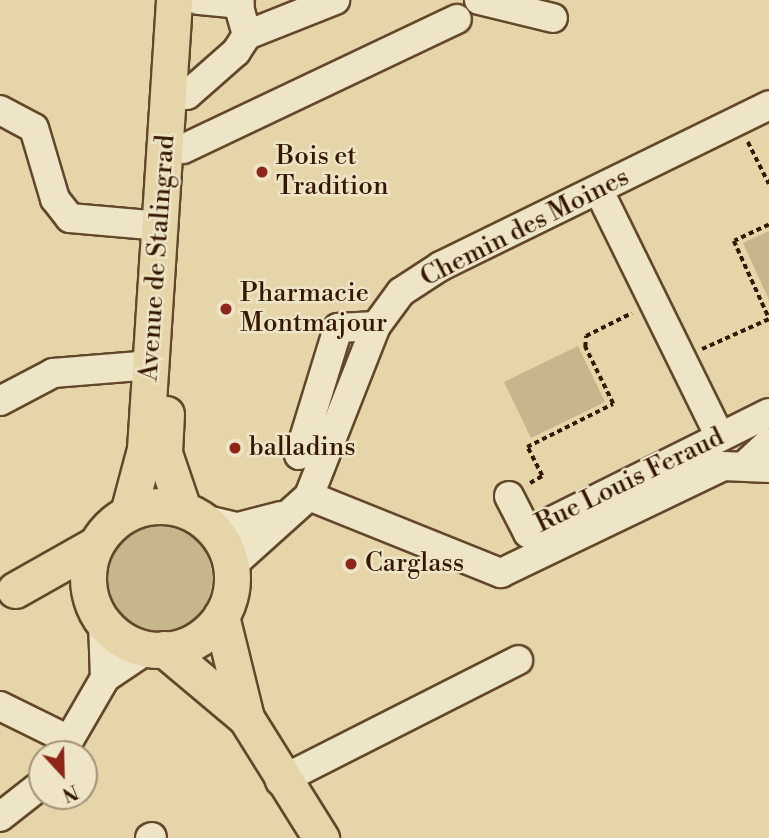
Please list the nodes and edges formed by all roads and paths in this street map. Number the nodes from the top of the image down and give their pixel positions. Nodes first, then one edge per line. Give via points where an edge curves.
1 (174, 0) edge
2 (192, 0) edge
3 (198, 0) edge
4 (335, 0) edge
5 (479, 0) edge
6 (238, 2) edge
7 (552, 18) dead end
8 (457, 19) dead end
9 (247, 35) junction
10 (171, 47) junction
11 (187, 95) junction
12 (769, 105) edge
13 (0, 110) edge
14 (758, 137) dead end
15 (769, 184) edge
16 (172, 187) junction
17 (599, 191) junction
18 (769, 225) edge
19 (653, 303) junction
20 (769, 318) edge
21 (376, 326) junction
22 (681, 359) junction
23 (163, 362) junction
24 (0, 401) edge
25 (769, 413) edge
26 (720, 437) junction
27 (769, 443) edge
28 (299, 456) dead end
29 (757, 467) edge
30 (309, 496) junction
31 (509, 496) joint
32 (128, 513) junction
33 (192, 514) junction
34 (281, 516) junction
35 (95, 545) junction
36 (231, 566) junction
37 (7, 591) edge
38 (97, 612) junction
39 (220, 616) junction
40 (156, 649) junction
41 (518, 660) dead end
42 (105, 678) junction
43 (0, 706) edge
44 (246, 718) junction
45 (54, 740) edge
46 (69, 740) edge
47 (281, 781) junction
48 (28, 795) edge
49 (0, 817) edge
50 (321, 838) edge

1 - 10 main road, Avenue de Stalingrad
2 - 10 main road via 183,8 181,39
2 - 11 main road, Avenue de Stalingrad
3 - 6 street
4 - 9 street
5 - 7 street
6 - 9 street
8 - 16 street
9 - 11 street via 236,52
10 - 16 main road, Avenue de Stalingrad
11 - 16 main road, Avenue de Stalingrad
12 - 17 street, Chemin des Moines
13 - 16 street via 34,128 55,199 70,218
14 - 15 path via 748,142
16 - 23 main road, Avenue de Stalingrad
17 - 19 street
17 - 21 street, Chemin des Moines via 441,266 401,292
18 - 20 path via 734,241
19 - 22 street
19 - 31 path via 586,336 585,347 613,404 527,447 541,476
20 - 22 path
21 - 28 street via 338,328
21 - 30 street, Chemin des Moines
22 - 26 street
23 - 24 street via 53,373
23 - 32 main road, Avenue de Stalingrad
23 - 33 main road, Avenue de Stalingrad via 164,453
25 - 26 street, Rue Louis Feraud
26 - 31 street, Rue Louis Feraud via 528,533
27 - 29 street
29 - 30 street via 723,466 501,573
30 - 34 street
32 - 33 main road
32 - 35 main road
33 - 34 street via 238,527
33 - 36 main road via 226,548
34 - 36 street
35 - 37 main road
35 - 38 main road via 88,573
36 - 39 main road
37 - 38 main road
38 - 40 main road
38 - 42 street
39 - 40 main road via 206,633
39 - 44 main road
40 - 42 street
40 - 44 main road
41 - 47 street
42 - 46 street
43 - 45 street
44 - 47 main road
47 - 50 main road
48 - 49 street

